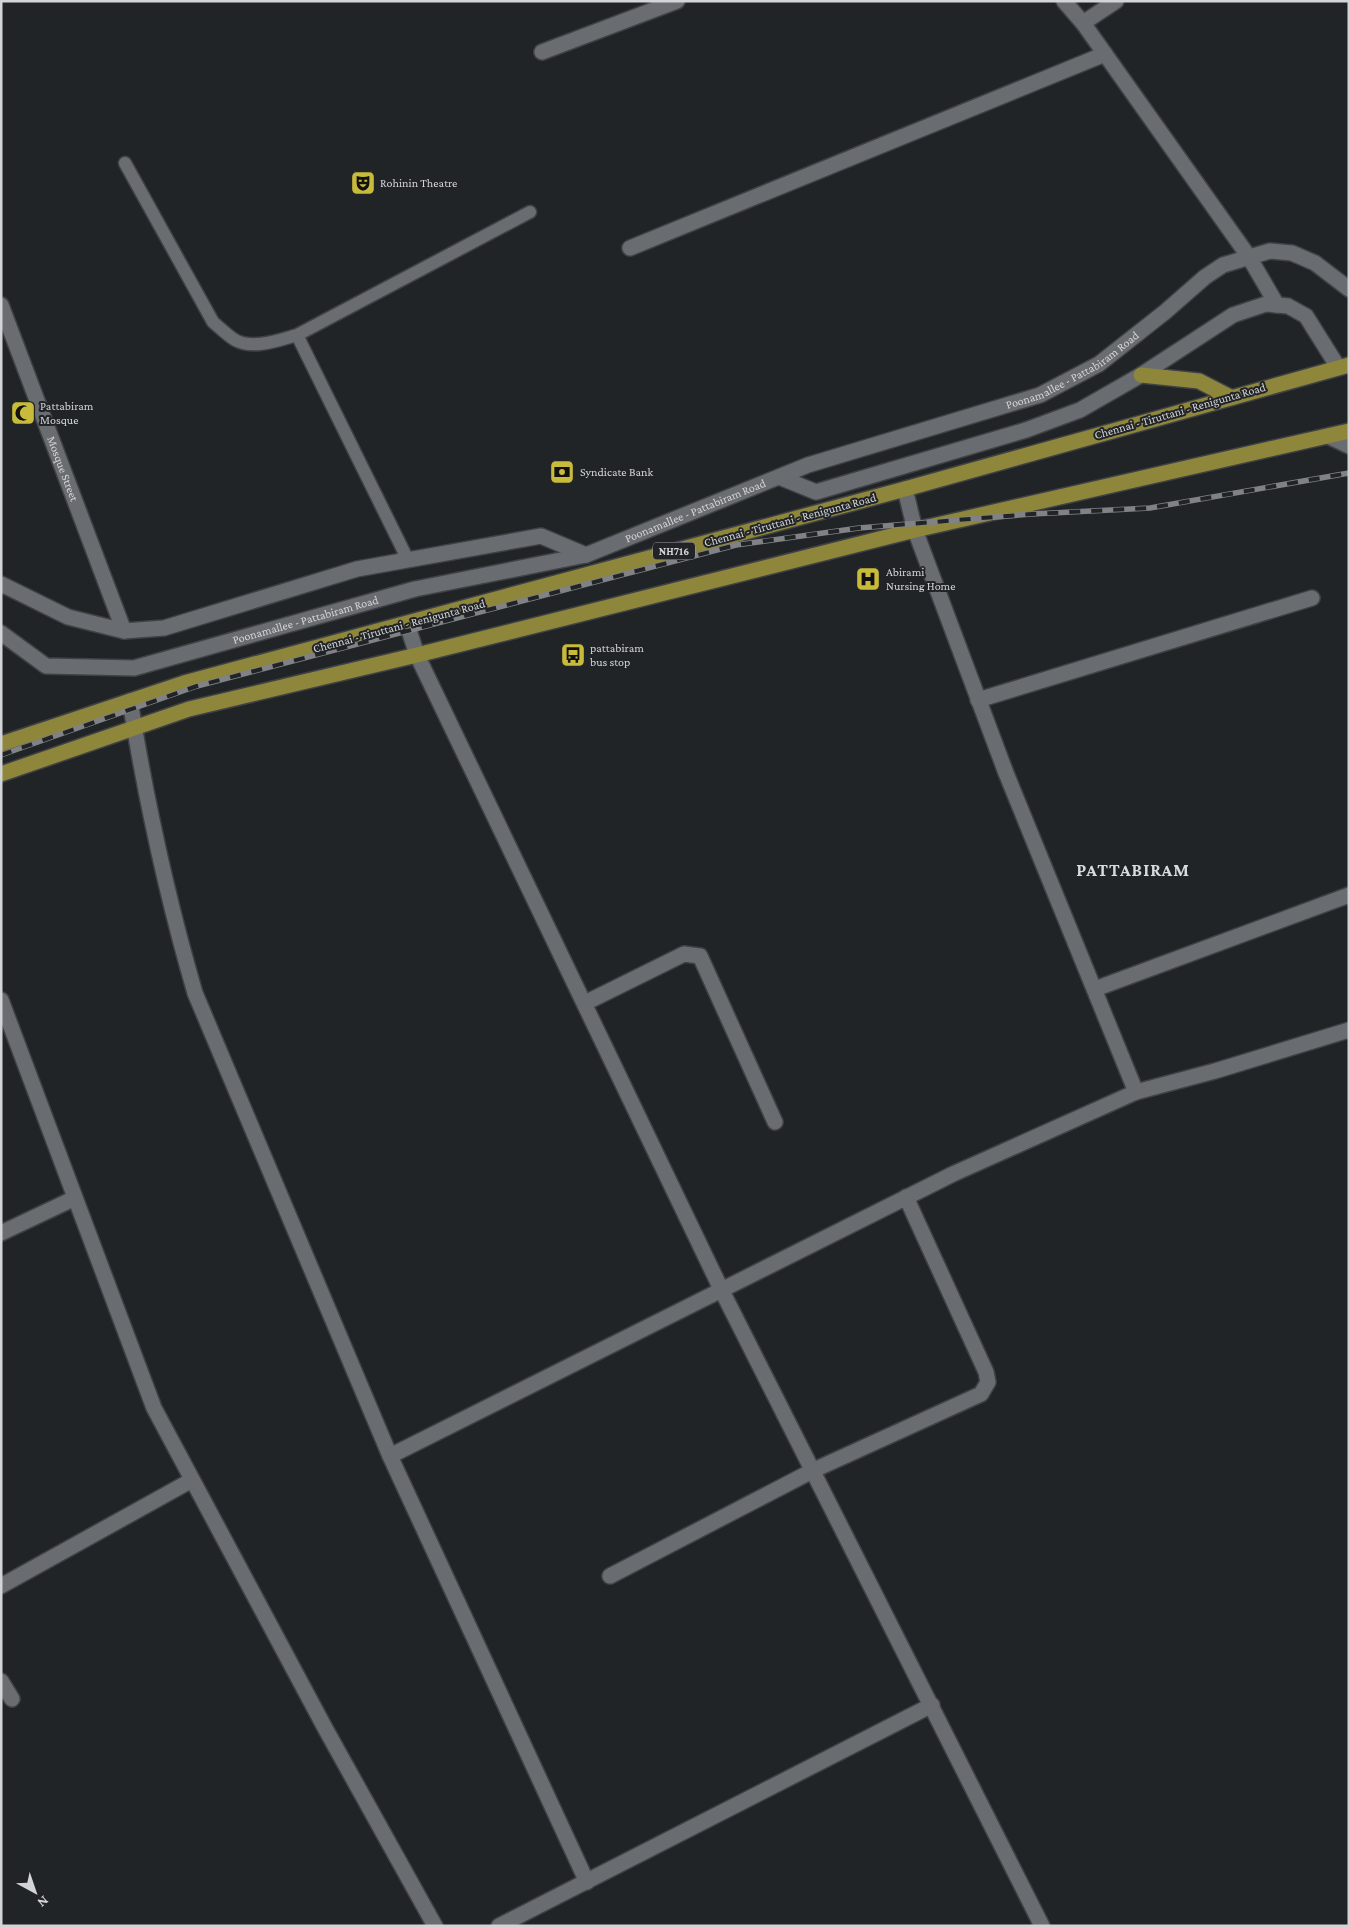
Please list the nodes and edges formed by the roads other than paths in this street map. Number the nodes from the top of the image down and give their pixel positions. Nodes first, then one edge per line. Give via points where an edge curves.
1 (678, 1) edge
2 (1064, 1) edge
3 (1116, 1) edge
4 (1083, 23) junction
5 (542, 52) dead end
6 (1105, 54) junction
7 (125, 163) dead end
8 (530, 212) dead end
9 (630, 248) dead end
10 (1248, 257) junction
11 (1349, 288) edge
12 (1, 305) edge
13 (1277, 305) junction
14 (297, 335) junction
15 (1343, 366) edge
16 (1141, 375) junction
17 (1230, 397) junction
18 (1349, 431) edge
19 (1328, 436) junction
20 (1349, 446) edge
21 (779, 477) junction
22 (904, 489) junction
23 (915, 530) junction
24 (586, 555) junction
25 (408, 560) junction
26 (1, 584) edge
27 (1312, 598) dead end
28 (407, 624) junction
29 (124, 632) junction
30 (1, 634) edge
31 (417, 655) junction
32 (978, 700) junction
33 (130, 701) junction
34 (134, 728) junction
35 (1, 744) edge
36 (1, 774) edge
37 (1349, 895) edge
38 (1095, 989) junction
39 (1, 1000) edge
40 (585, 1003) junction
41 (1349, 1030) edge
42 (1136, 1092) junction
43 (775, 1122) dead end
44 (906, 1197) junction
45 (75, 1198) junction
46 (1, 1233) edge
47 (721, 1289) junction
48 (390, 1456) junction
49 (814, 1470) junction
50 (192, 1480) junction
51 (610, 1576) dead end
52 (1, 1586) edge
53 (1, 1681) edge
54 (12, 1699) dead end
55 (932, 1705) junction
56 (587, 1882) junction
57 (435, 1926) edge
58 (499, 1926) edge
59 (1043, 1926) edge

1 - 5 street
2 - 4 street
3 - 4 street
4 - 6 street
6 - 9 street
6 - 10 street
7 - 14 lane via 213,322 236,341 268,343
8 - 14 lane
10 - 11 street, Poonamallee - Pattabiram Road via 1270,252 1292,253 1315,263
10 - 13 street
10 - 21 street, Poonamallee - Pattabiram Road via 1223,265 1205,277 1099,364 1070,381 1040,395 808,465
12 - 29 street, Mosque Street
13 - 15 street via 1288,306 1306,316
13 - 16 street via 1266,304 1233,315
14 - 25 lane
15 - 17 highway, Chennai - Tiruttani - Renigunta Road / NH716
16 - 17 highway via 1199,381
16 - 21 street via 1080,410 1026,430 816,492
17 - 22 highway, Chennai - Tiruttani - Renigunta Road / NH716
18 - 19 highway
19 - 20 street
19 - 23 highway
21 - 24 street, Poonamallee - Pattabiram Road
22 - 23 street
22 - 28 highway, Chennai - Tiruttani - Renigunta Road / NH716
23 - 31 highway
23 - 32 street
24 - 25 street via 541,536
24 - 30 street, Poonamallee - Pattabiram Road via 415,589 134,668 46,666
25 - 29 street via 357,570 164,628
26 - 29 street via 68,617
27 - 32 street
28 - 31 street
28 - 33 highway, Chennai - Tiruttani - Renigunta Road / NH716 via 184,683
31 - 34 highway via 189,709
31 - 40 street
32 - 38 street
33 - 34 street
33 - 35 highway, Chennai - Tiruttani - Renigunta Road / NH716
34 - 36 highway
34 - 48 street via 154,835 195,993
37 - 38 street
38 - 42 street
39 - 45 street
40 - 43 street via 684,954 700,956
40 - 47 street
41 - 42 street
42 - 44 street
44 - 47 street
44 - 49 street via 988,1382 981,1394
45 - 46 street
45 - 50 street via 154,1408
47 - 48 street
47 - 49 street
48 - 56 street
49 - 51 street
49 - 55 street
50 - 52 street
50 - 57 street
53 - 54 street
55 - 56 street
55 - 59 street
56 - 58 street

